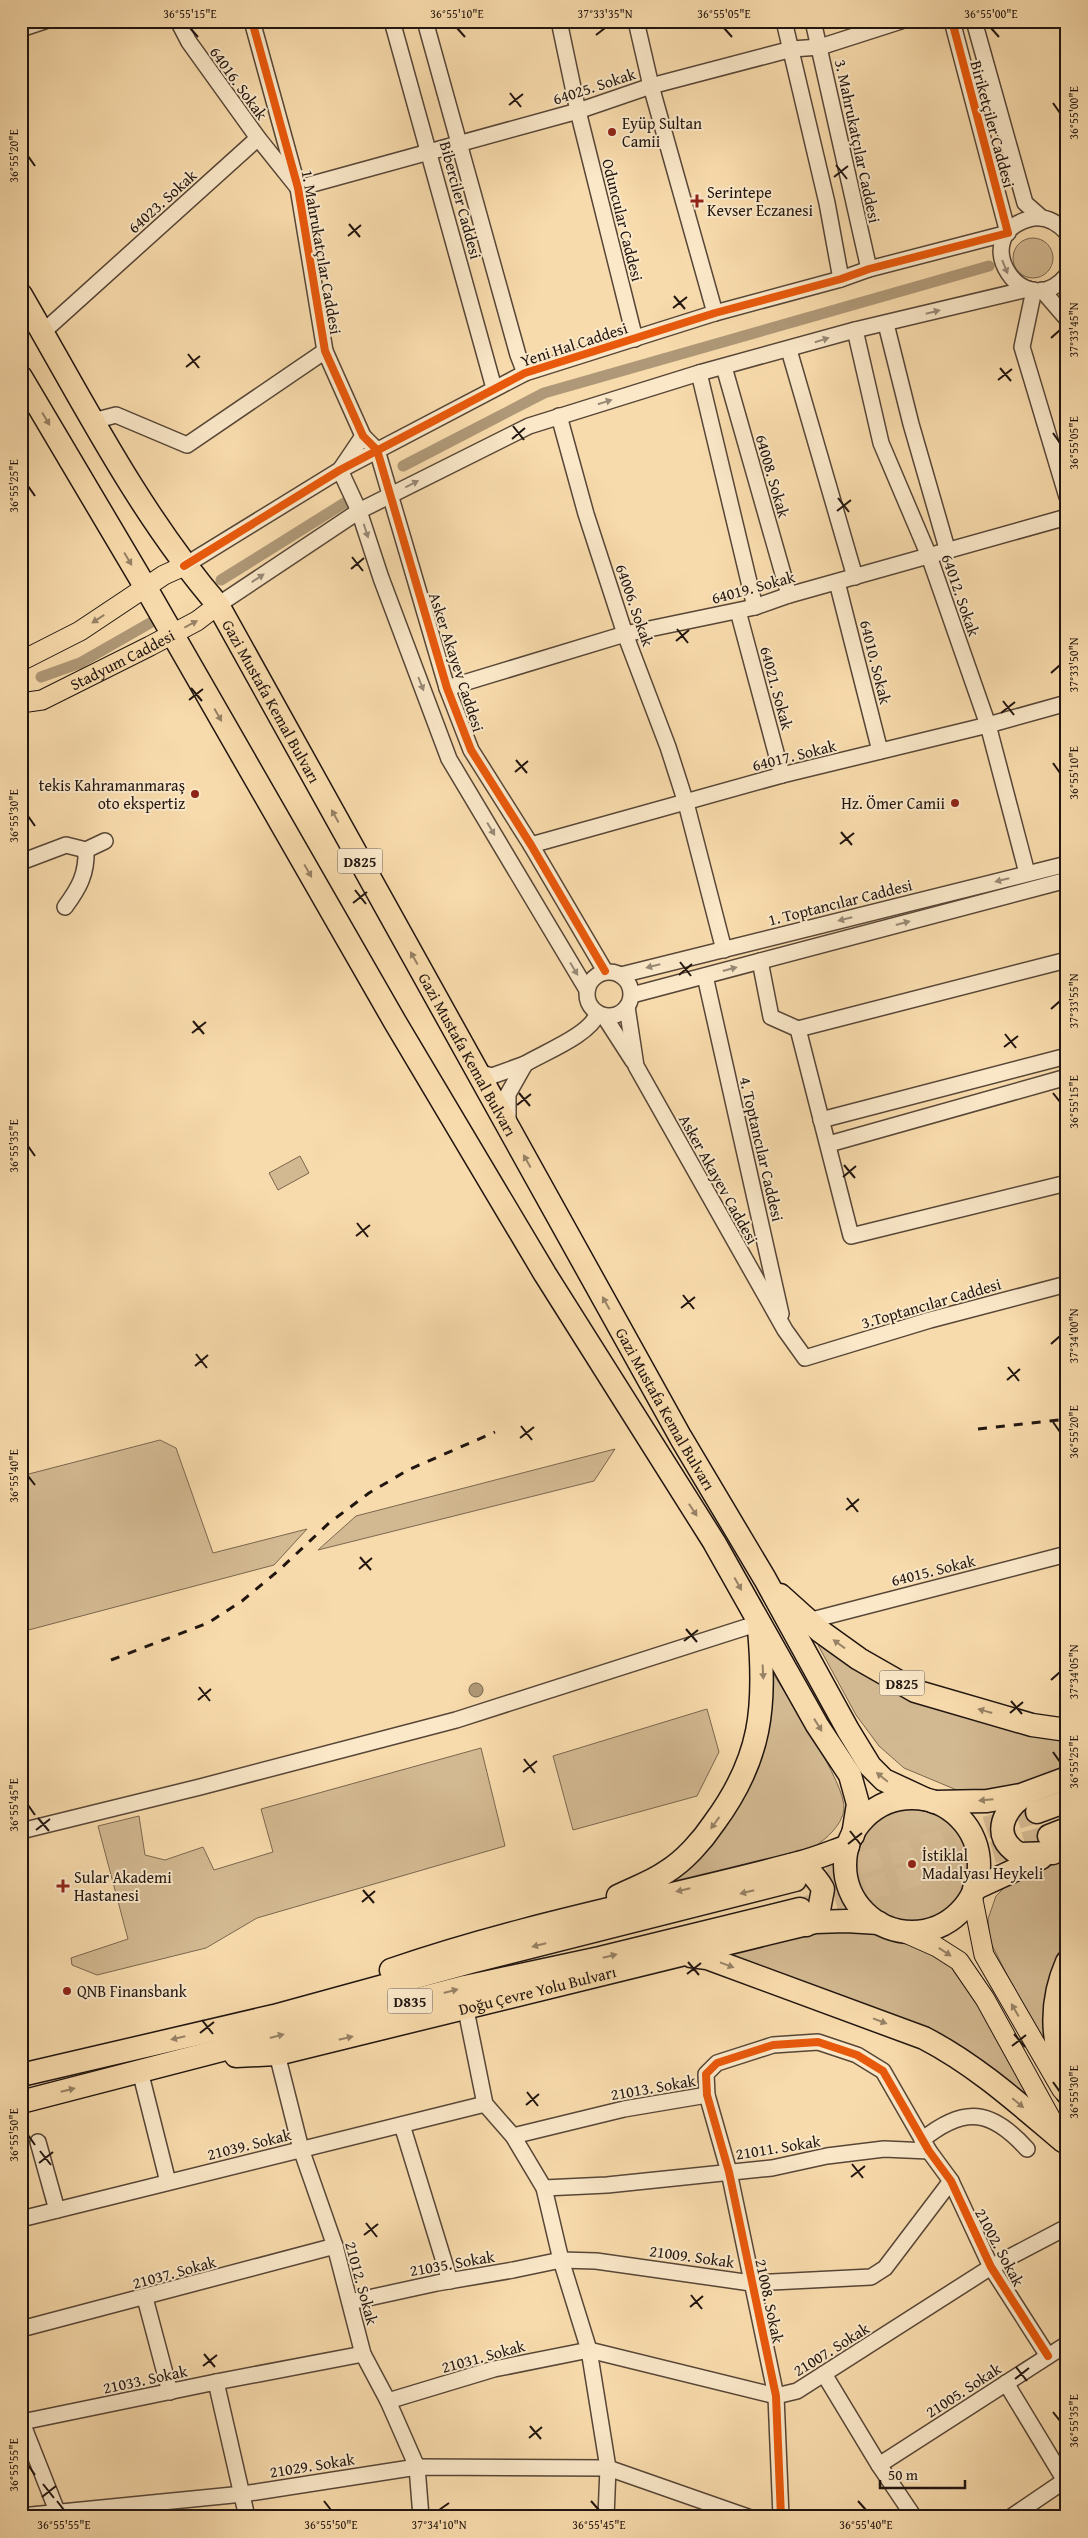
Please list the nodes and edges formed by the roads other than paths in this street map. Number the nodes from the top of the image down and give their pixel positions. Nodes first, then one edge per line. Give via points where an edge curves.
1 (45, 21) edge
2 (178, 21) edge
3 (252, 21) edge
4 (392, 21) edge
5 (425, 21) edge
6 (560, 21) edge
7 (636, 21) edge
8 (784, 21) edge
9 (813, 21) edge
10 (901, 21) edge
11 (952, 21) edge
12 (974, 21) edge
13 (21, 29) edge
14 (820, 47) junction
15 (792, 49) junction
16 (651, 86) junction
17 (578, 111) junction
18 (258, 138) junction
19 (460, 145) junction
20 (430, 153) junction
21 (298, 188) junction
22 (1042, 218) junction
23 (1064, 224) edge
24 (1008, 233) junction
25 (869, 269) junction
26 (1067, 275) edge
27 (841, 279) junction
28 (1035, 290) junction
29 (21, 295) edge
30 (715, 313) junction
31 (1067, 319) edge
32 (886, 324) junction
33 (855, 330) junction
34 (43, 332) junction
35 (634, 338) junction
36 (789, 350) junction
37 (325, 351) junction
38 (724, 367) junction
39 (525, 373) junction
40 (698, 374) junction
41 (494, 388) junction
42 (25, 391) edge
43 (559, 416) junction
44 (93, 421) junction
45 (363, 436) junction
46 (377, 450) junction
47 (340, 470) junction
48 (391, 495) junction
49 (1067, 497) edge
50 (359, 511) junction
51 (1067, 517) edge
52 (948, 552) junction
53 (929, 556) junction
54 (184, 566) junction
55 (855, 577) junction
56 (837, 582) junction
57 (146, 588) junction
58 (788, 596) junction
59 (218, 605) junction
60 (755, 607) junction
61 (738, 611) junction
62 (171, 634) junction
63 (625, 634) junction
64 (21, 660) edge
65 (447, 688) junction
66 (22, 697) edge
67 (1067, 703) edge
68 (988, 725) junction
69 (880, 751) junction
70 (782, 775) junction
71 (686, 802) junction
72 (105, 841) dead end
73 (530, 844) junction
74 (86, 850) junction
75 (21, 862) edge
76 (1067, 864) edge
77 (1027, 873) junction
78 (1067, 880) edge
79 (66, 907) dead end
80 (724, 950) junction
81 (1067, 960) edge
82 (760, 961) junction
83 (605, 971) junction
84 (621, 975) junction
85 (705, 976) junction
86 (586, 990) junction
87 (629, 1001) junction
88 (601, 1014) junction
89 (798, 1029) junction
90 (1067, 1056) edge
91 (525, 1064) junction
92 (636, 1066) junction
93 (477, 1072) junction
94 (1067, 1076) edge
95 (821, 1120) junction
96 (508, 1127) junction
97 (829, 1144) junction
98 (1067, 1183) edge
99 (1067, 1284) edge
100 (784, 1330) junction
101 (805, 1358) joint
102 (1067, 1554) edge
103 (766, 1579) junction
104 (808, 1620) junction
105 (759, 1623) junction
106 (1067, 1730) edge
107 (1067, 1778) edge
108 (1033, 1790) junction
109 (930, 1800) junction
110 (1067, 1801) edge
111 (1037, 1812) tunnel mouth
112 (21, 1830) edge
113 (850, 1841) junction
114 (1059, 1842) edge
115 (793, 1872) junction
116 (973, 1892) junction
117 (583, 1914) junction
118 (803, 1917) junction
119 (879, 1923) junction
120 (901, 1931) junction
121 (680, 1955) junction
122 (1067, 1962) edge
123 (466, 2010) junction
124 (274, 2016) junction
125 (277, 2054) junction
126 (195, 2057) junction
127 (140, 2071) junction
128 (21, 2076) edge
129 (1067, 2093) edge
130 (707, 2096) junction
131 (1067, 2097) edge
132 (21, 2102) edge
133 (485, 2104) junction
134 (402, 2125) junction
135 (513, 2136) junction
136 (38, 2142) dead end
137 (1065, 2144) edge
138 (926, 2146) junction
139 (301, 2149) junction
140 (1027, 2150) dead end
141 (730, 2172) junction
142 (951, 2181) junction
143 (168, 2182) junction
144 (544, 2188) junction
145 (57, 2210) junction
146 (21, 2219) edge
147 (1067, 2227) edge
148 (335, 2246) junction
149 (561, 2260) junction
150 (991, 2267) junction
151 (450, 2281) junction
152 (751, 2283) junction
153 (145, 2298) junction
154 (350, 2302) junction
155 (21, 2329) edge
156 (1067, 2344) edge
157 (589, 2350) junction
158 (363, 2354) junction
159 (1048, 2356) junction
160 (824, 2374) junction
161 (216, 2382) junction
162 (1006, 2382) junction
163 (170, 2392) junction
164 (776, 2396) junction
165 (388, 2401) junction
166 (22, 2421) edge
167 (879, 2465) junction
168 (416, 2467) junction
169 (608, 2468) junction
170 (1066, 2481) edge
171 (243, 2494) junction
172 (57, 2511) junction
173 (75, 2513) edge
174 (21, 2516) edge
175 (247, 2517) edge
176 (421, 2517) edge
177 (606, 2517) edge
178 (748, 2517) edge
179 (781, 2517) edge
180 (914, 2517) edge
181 (1011, 2517) edge

1 - 13 street
2 - 18 street, 64016. Sokak via 189,42
3 - 21 street, 1. Mahrukatçılar Caddesi
4 - 20 street, Biberciler Caddesi
5 - 19 street, Biberciler Caddesi
6 - 17 street, Oduncular Caddesi
7 - 16 street
8 - 15 street
9 - 14 street, 3. Mahrukatçılar Caddesi
10 - 14 street, 64025. Sokak
11 - 24 street, Biriketçiler Caddesi
12 - 22 street, Biriketçiler Caddesi via 1025,203
14 - 15 street, 64025. Sokak
14 - 25 street, 3. Mahrukatçılar Caddesi
15 - 16 street, 64025. Sokak
15 - 27 street
16 - 17 street, 64025. Sokak
16 - 30 street
17 - 19 street, 64025. Sokak
17 - 35 street, Oduncular Caddesi
18 - 21 street
18 - 34 street, 64023. Sokak
19 - 20 street, 64025. Sokak
19 - 39 street, Biberciler Caddesi
20 - 21 street, 64025. Sokak
20 - 41 street, Biberciler Caddesi
21 - 37 street, 1. Mahrukatçılar Caddesi
22 - 23 street
22 - 24 street, Yeni Hal Caddesi via 1023,221
24 - 25 street, Yeni Hal Caddesi
24 -> 28 street via 1001,255 1003,266 1017,284
25 - 27 street, Yeni Hal Caddesi
26 - 28 street via 1059,283
27 - 30 street, Yeni Hal Caddesi
28 - 31 street
32 -> 28 street
28 - 49 street via 1022,347
29 - 34 highway, Gazi Mustafa Kemal Bulvarı / D825
30 - 35 street, Yeni Hal Caddesi
32 - 33 street
32 - 52 street
36 -> 33 street
33 - 53 street, 64012. Sokak via 881,443
34 - 44 highway, Gazi Mustafa Kemal Bulvarı / D825
35 - 39 street, Yeni Hal Caddesi
36 - 38 street
36 - 55 street
37 - 44 street via 187,445 116,415
37 - 45 street, 1. Mahrukatçılar Caddesi
38 - 40 street
38 - 58 street, 64008. Sokak
39 - 41 street, Yeni Hal Caddesi
43 -> 40 street
40 - 60 street
41 - 46 street, Yeni Hal Caddesi
42 -> 57 highway, Gazi Mustafa Kemal Bulvarı
48 -> 43 street via 529,426
43 - 63 street, 64006. Sokak via 586,514
44 - 54 highway, Gazi Mustafa Kemal Bulvarı / D825
45 - 46 street, 1. Mahrukatçılar Caddesi
45 - 47 street
46 - 47 street, Yeni Hal Caddesi
46 - 48 street, Asker Akayev Caddesi
47 - 50 street
47 - 54 street, Yeni Hal Caddesi
48 - 50 street
48 - 65 street, Asker Akayev Caddesi
59 -> 50 street
50 -> 86 street via 449,759
51 - 52 street, 64019. Sokak
52 - 53 street, 64019. Sokak
53 - 55 street, 64019. Sokak
53 - 68 street, 64012. Sokak
54 - 57 main road
54 - 59 highway, Gazi Mustafa Kemal Bulvarı / D825
55 - 56 street, 64019. Sokak
56 - 58 street, 64019. Sokak
56 - 69 street, 64010. Sokak
57 - 62 highway, Gazi Mustafa Kemal Bulvarı
57 -> 64 main road via 80,631
58 - 60 street, 64019. Sokak
62 -> 59 main road, Stadyum Caddesi via 197,621
93 -> 59 highway, Gazi Mustafa Kemal Bulvarı / D825
60 - 61 street, 64019. Sokak
61 - 63 street, 64019. Sokak
61 - 70 street, 64021. Sokak
62 - 66 main road, Stadyum Caddesi via 42,700
62 -> 105 highway, Gazi Mustafa Kemal Bulvarı via 395,1022 546,1274 714,1542
63 - 65 street, 64019. Sokak
63 - 71 street, 64006. Sokak
65 - 73 street, Asker Akayev Caddesi via 471,750
67 - 68 street, 64017. Sokak
68 - 69 street, 64017. Sokak
68 - 77 street, 64012. Sokak
69 - 70 street, 64017. Sokak
70 - 71 street, 64017. Sokak
71 - 73 street, 64017. Sokak
71 - 80 street, 64006. Sokak
72 - 74 street
73 - 83 street, Asker Akayev Caddesi
74 - 75 street via 66,845
74 - 79 street via 84,878
76 - 77 street, 1. Toptancılar Caddesi
77 -> 80 street, 1. Toptancılar Caddesi
82 -> 78 street
80 -> 84 street, 1. Toptancılar Caddesi
81 - 89 street
85 -> 82 street
82 - 89 street via 771,1017
83 - 84 street
83 - 86 street via 595,976
84 - 87 street, Asker Akayev Caddesi via 629,983
85 - 87 street
85 - 100 street, 4. Toptancılar Caddesi
86 - 88 street via 589,1004
87 - 88 street via 617,1015
87 - 92 street, Asker Akayev Caddesi
88 - 91 street via 586,1030
88 - 92 street
89 - 95 street
90 - 95 street
91 - 93 street via 492,1076
91 - 96 street via 508,1094
92 - 100 street, Asker Akayev Caddesi
93 - 96 highway, Gazi Mustafa Kemal Bulvarı / D825
94 - 97 street
95 - 97 street
103 -> 96 highway, Gazi Mustafa Kemal Bulvarı / D825 via 681,1438
97 - 98 street via 851,1236
99 - 101 street, 3.Toptancılar Caddesi via 930,1320
100 - 101 street, Asker Akayev Caddesi
102 - 104 street, 64015. Sokak
103 - 104 highway, D825
109 -> 103 highway, Gazi Mustafa Kemal Bulvarı / D825 via 884,1780 870,1766 810,1665
106 -> 104 highway, D825 via 1032,1725 916,1691 859,1659
105 - 112 street via 456,1720
105 -> 113 highway, Gazi Mustafa Kemal Bulvarı via 817,1725 850,1775 858,1804
105 -> 117 highway via 763,1676 756,1744 727,1806 703,1838 667,1872
107 - 108 highway, D825
108 -> 109 highway, D825 via 986,1801
108 - 114 highway via 1015,1801 1003,1822 1003,1837 1019,1854 1027,1856
109 - 113 highway via 903,1798 885,1804 863,1820
109 - 116 highway via 959,1817 974,1838 979,1864
110 - 111 highway
113 - 115 highway
113 - 119 highway via 845,1868 851,1892 865,1913
114 - 116 highway
115 -> 117 highway
115 - 118 highway via 802,1866 824,1889 819,1910
115 -> 124 highway, D835
116 - 120 highway via 957,1914 937,1927
131 -> 116 main road via 984,1955
117 - 124 highway via 430,1956 328,1991
118 - 119 highway, Doğu Çevre Yolu Bulvarı
118 - 121 highway, Doğu Çevre Yolu Bulvarı
126 -> 118 highway, Doğu Çevre Yolu Bulvarı / D835 via 465,1987
119 - 120 highway
120 -> 137 main road via 937,1947 958,1961 985,1999
121 - 123 highway, Doğu Çevre Yolu Bulvarı
121 -> 137 highway via 707,1958 924,2038 980,2072
122 - 129 highway via 1056,1994 1053,2021 1054,2043
125 -> 123 highway, Doğu Çevre Yolu Bulvarı
123 - 133 street
124 -> 128 highway, D835
125 - 126 highway, Doğu Çevre Yolu Bulvarı
125 - 139 street, 21012. Sokak
126 - 127 highway, Doğu Çevre Yolu Bulvarı / D835
132 -> 127 highway, Doğu Çevre Yolu Bulvarı / D835
127 - 143 street
130 - 135 street, 21013. Sokak via 624,2109
130 - 138 street, 21013. Sokak via 706,2074 717,2064 772,2045 818,2042 857,2054 883,2071
130 - 141 street, 21008. Sokak
133 - 134 street, 21039. Sokak
133 - 135 street
134 - 139 street, 21039. Sokak
134 - 151 street
135 - 144 street
136 - 145 street
138 - 140 street via 951,2122 974,2115 1000,2124
138 - 141 street, 21011. Sokak via 827,2156 772,2168
138 - 142 street, 21002. Sokak
139 - 143 street, 21039. Sokak
139 - 148 street, 21012. Sokak
141 - 144 street, 21011. Sokak
141 - 152 street, 21008. Sokak
142 - 150 street, 21002. Sokak
142 - 152 street, 21009. Sokak via 885,2268 871,2277
143 - 145 street, 21039. Sokak
144 - 149 street
145 - 146 street, 21039. Sokak
147 - 150 street, 21007. Sokak
148 - 153 street, 21037. Sokak
148 - 154 street, 21012. Sokak
149 - 151 street, 21035. Sokak
149 - 152 street, 21009. Sokak via 596,2261
149 - 157 street
150 - 159 street, 21002. Sokak
150 - 160 street, 21007. Sokak
151 - 154 street, 21035. Sokak
152 - 164 street, 21008. Sokak
153 - 155 street, 21037. Sokak
153 - 163 street
154 - 158 street, 21012. Sokak
156 - 159 street, 21005. Sokak
157 - 164 street
157 - 165 street, 21031. Sokak via 494,2369
157 - 169 street
158 - 161 street, 21033. Sokak
158 - 165 street, 21012. Sokak
159 - 162 street, 21005. Sokak
160 - 164 street, 21007. Sokak via 796,2391
160 - 167 street
161 - 163 street, 21033. Sokak
161 - 171 street
162 - 167 street, 21005. Sokak
162 - 170 street
163 - 166 street, 21033. Sokak
164 - 179 street, 21008. Sokak
165 - 168 street, 21012. Sokak
166 - 172 street
167 - 180 street
168 - 169 street, 21029. Sokak
168 - 171 street, 21029. Sokak
168 - 176 street, 21012. Sokak
169 - 177 street
169 - 178 street, 21029. Sokak
170 - 181 street
171 - 173 street, 21029. Sokak
171 - 175 street
172 - 173 street, 21029. Sokak
172 - 174 street, 21029. Sokak

